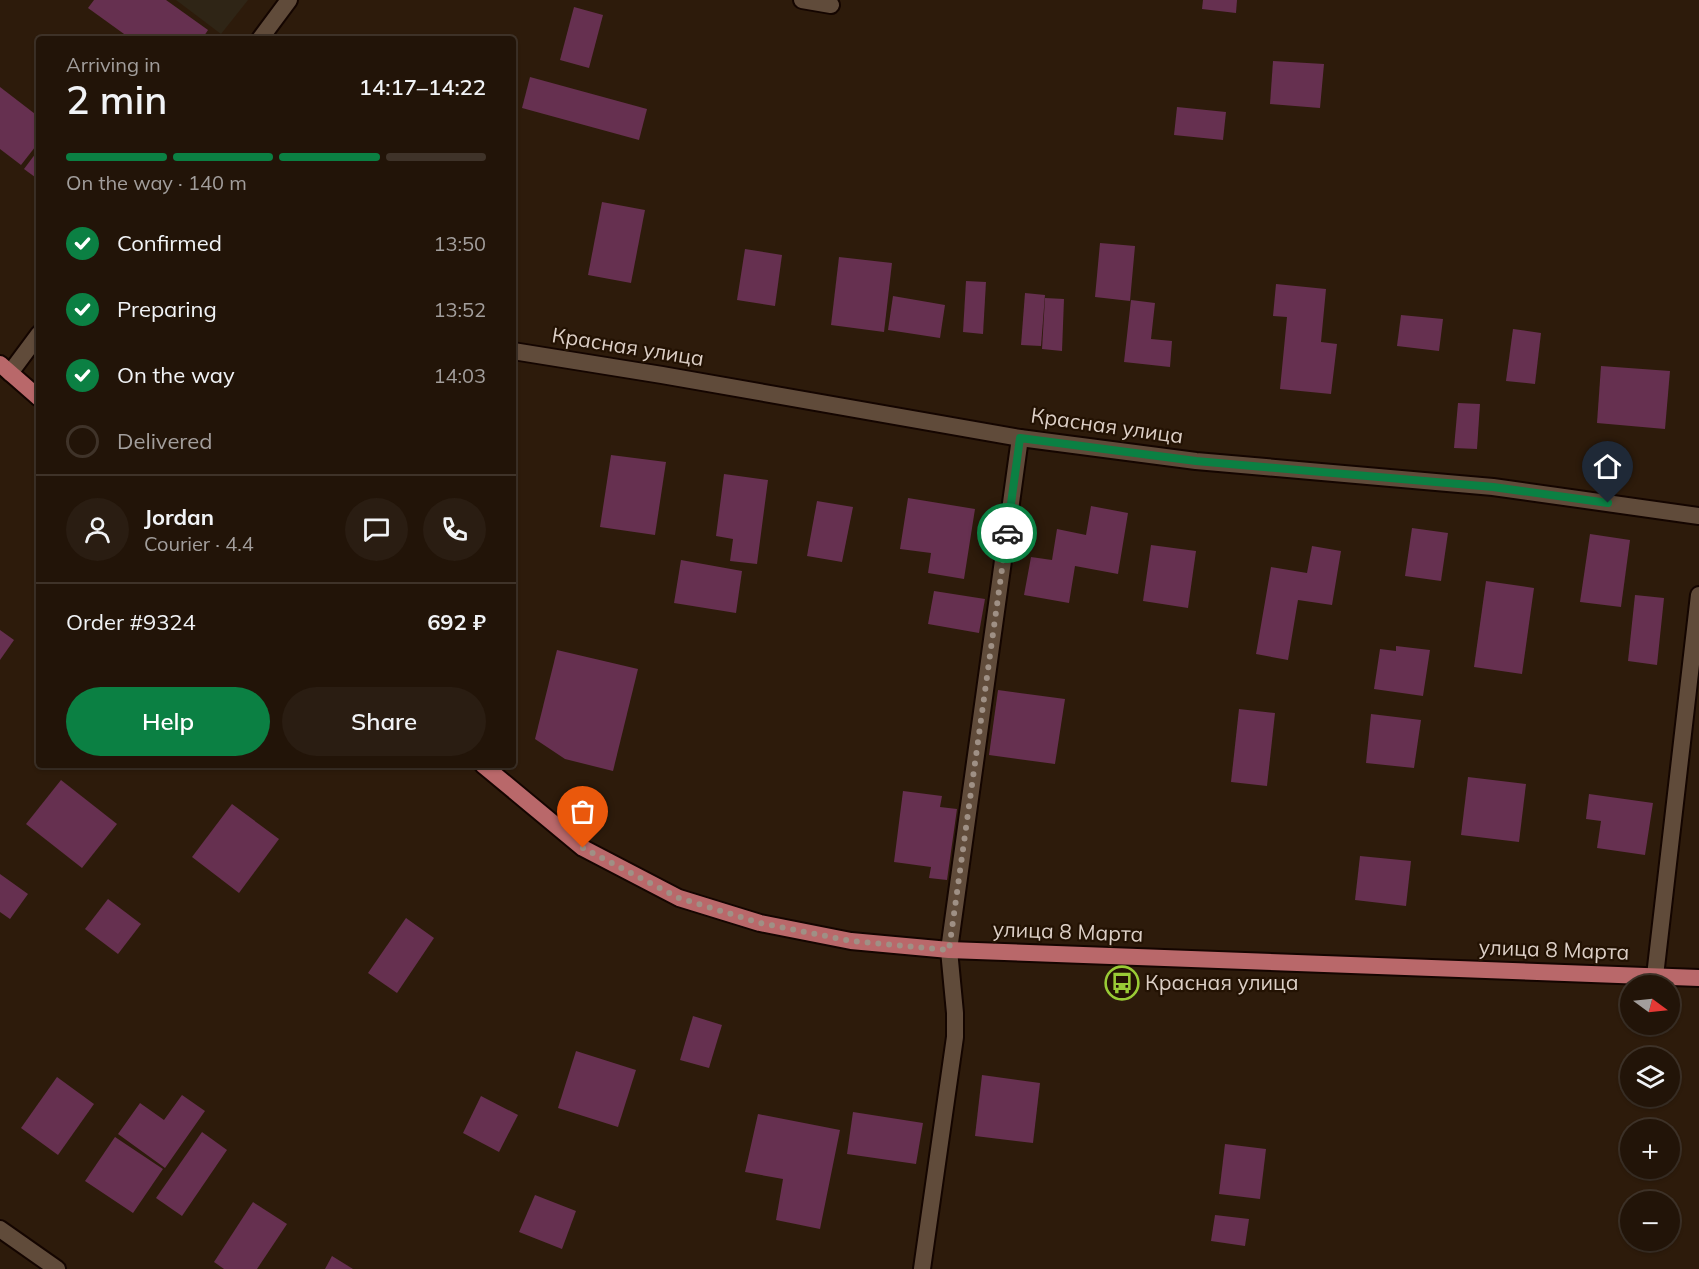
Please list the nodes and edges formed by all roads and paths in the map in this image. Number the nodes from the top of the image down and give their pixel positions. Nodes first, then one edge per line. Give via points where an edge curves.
1 (289, 0) edge
2 (802, 0) edge
3 (831, 5) dead end
4 (262, 36) edge
5 (36, 337) edge
6 (516, 351) edge
7 (5, 369) edge
8 (36, 395) edge
9 (1020, 438) junction
10 (1699, 516) edge
11 (1699, 596) edge
12 (487, 768) edge
13 (949, 950) junction
14 (1627, 975) edge
15 (1654, 975) edge
16 (1680, 977) edge
17 (1699, 978) edge
18 (0, 1229) edge
19 (57, 1269) edge
20 (922, 1269) edge

1 - 4 street
2 - 3 street
5 - 7 street
6 - 9 street, Красная улица
7 - 8 main road
9 - 10 street, Красная улица via 1196,461 1493,487
9 - 13 street
11 - 15 street
12 - 13 main road, улица 8 Марта via 583,848 679,898 760,923 851,941
13 - 14 main road, улица 8 Марта
13 - 20 street via 956,1037
16 - 17 main road, улица 8 Марта
18 - 19 street

